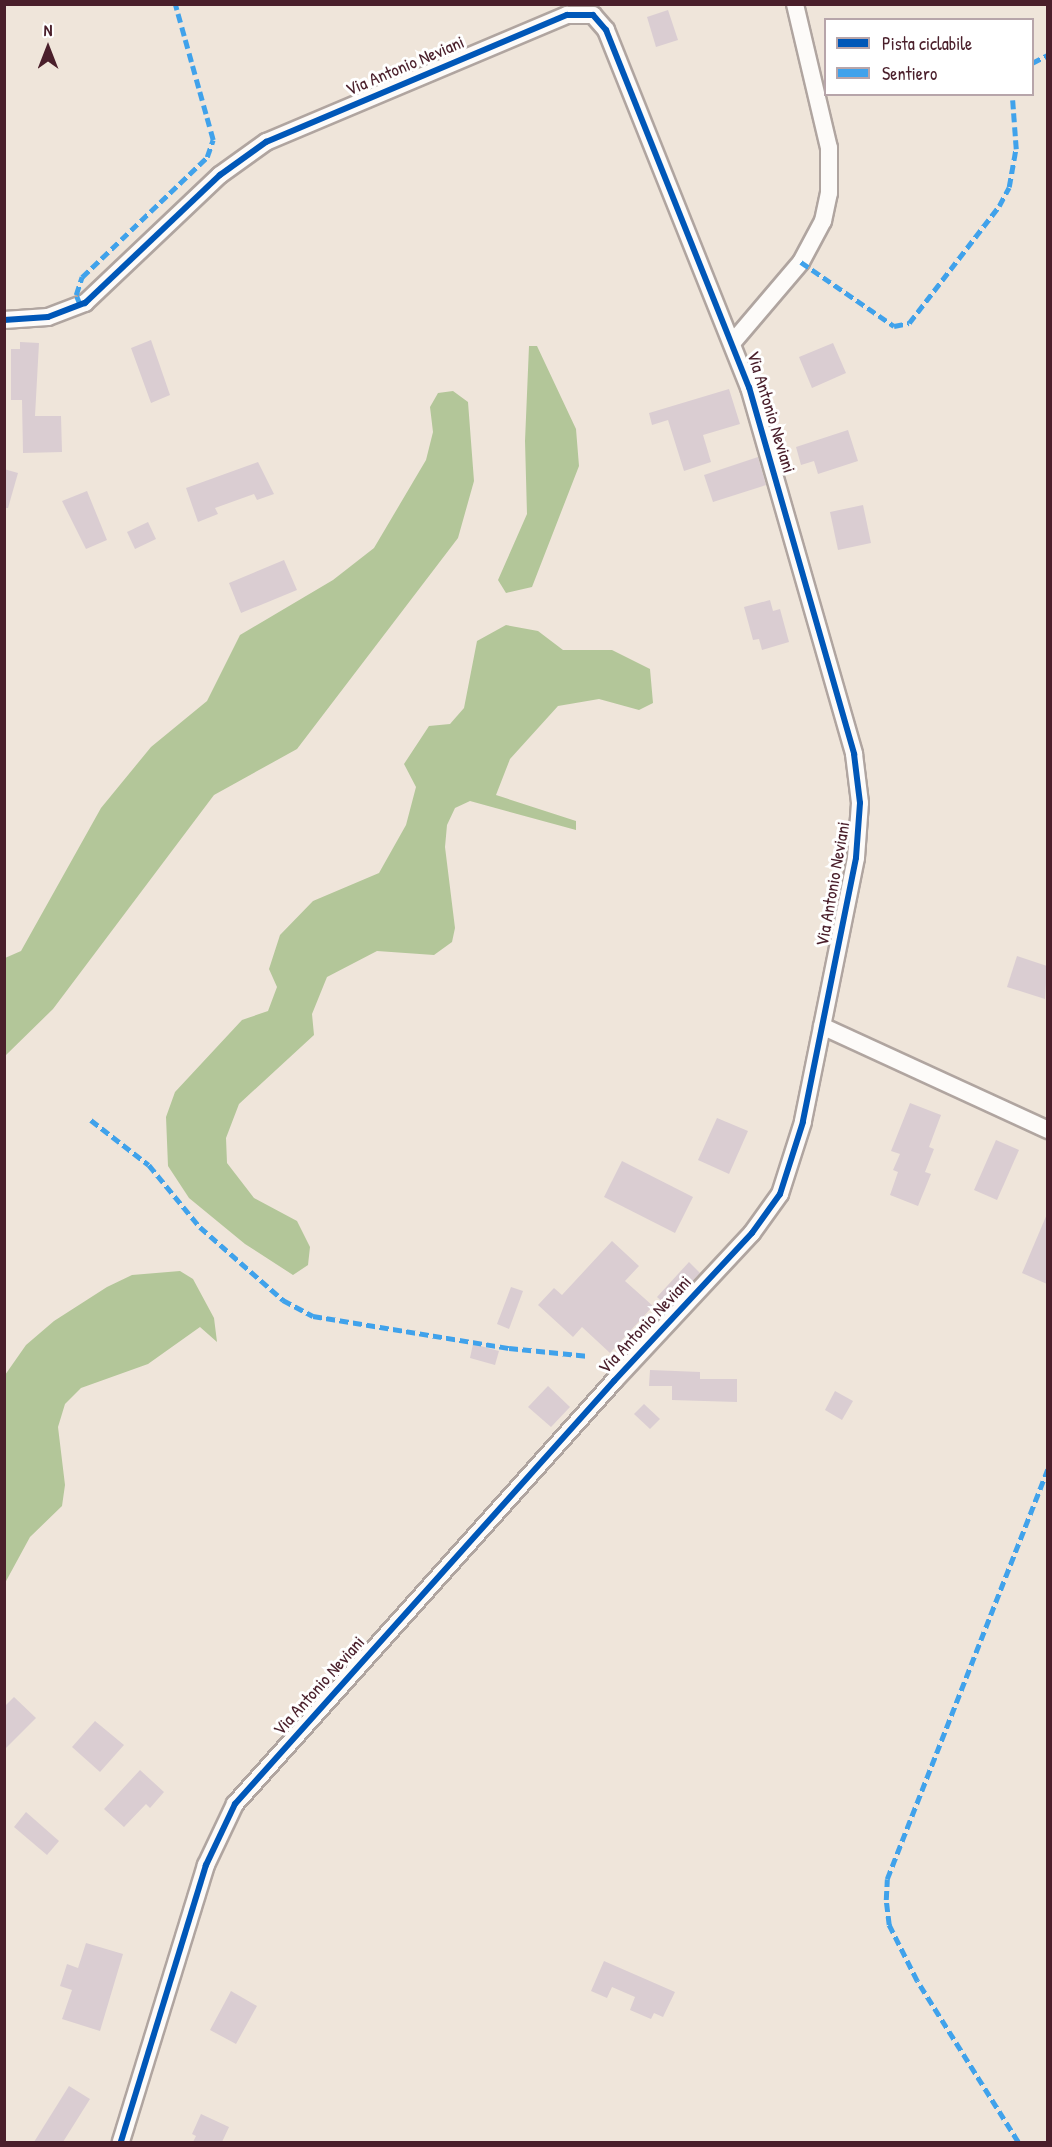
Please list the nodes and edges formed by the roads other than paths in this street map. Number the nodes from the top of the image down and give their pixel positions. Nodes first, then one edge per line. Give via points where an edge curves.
1 (795, 4) edge
2 (4, 320) edge
3 (733, 342) junction
4 (822, 1026) junction
5 (1047, 1130) edge
6 (121, 2142) edge

1 - 3 street via 829,148 829,193 823,221 801,262
2 - 3 street, Via Antonio Neviani via 48,317 85,303 227,169 266,142 580,13 596,18 606,30 670,196
3 - 4 street, Via Antonio Neviani via 756,410 857,771 859,836
4 - 5 street
4 - 6 street, Via Antonio Neviani via 792,1165 769,1212 235,1804 210,1853

